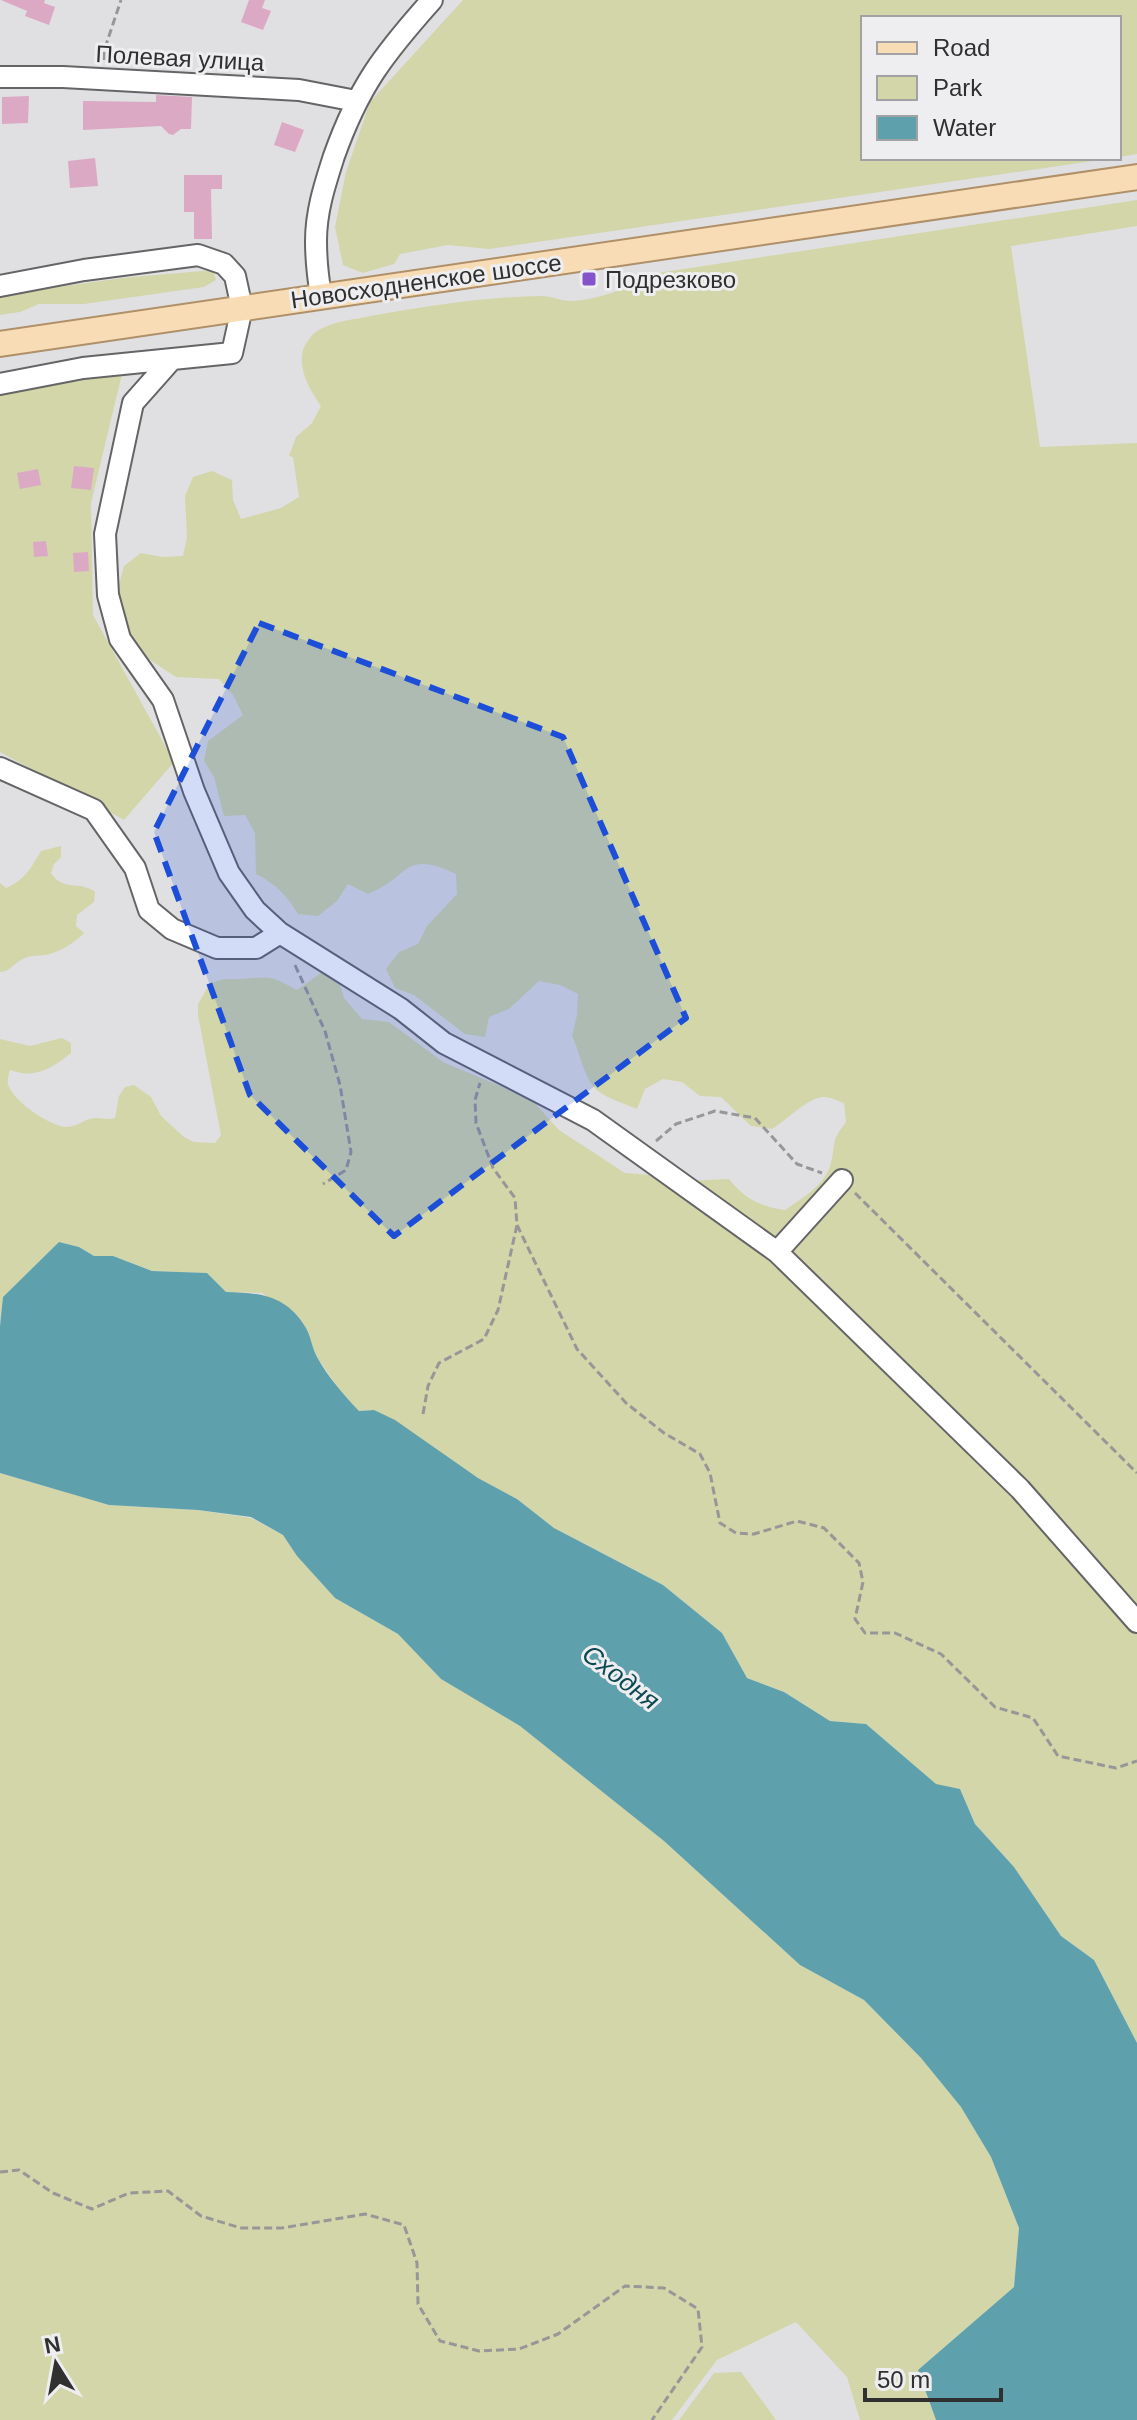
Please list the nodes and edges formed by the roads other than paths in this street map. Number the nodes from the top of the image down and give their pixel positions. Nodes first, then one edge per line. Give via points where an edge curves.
1 (432, 0) edge
2 (0, 77) edge
3 (356, 101) junction
4 (1137, 177) edge
5 (0, 286) edge
6 (321, 296) junction
7 (242, 308) junction
8 (0, 344) edge
9 (172, 359) junction
10 (0, 384) edge
11 (0, 768) edge
12 (280, 933) junction
13 (842, 1180) road end
14 (777, 1252) junction
15 (1137, 1622) edge

1 - 3 street via 387,51
2 - 3 street, Полевая улица via 299,90
3 - 6 street via 319,205
4 - 6 main road, Новосходненское шоссе
5 - 7 street via 198,255 224,264 235,276
6 - 7 main road, Новосходненское шоссе
7 - 8 main road, Новосходненское шоссе
7 - 9 street via 232,353
9 - 10 street
9 - 12 street via 133,403 105,534 108,595 120,639 163,700 229,873 255,910
11 - 12 street via 94,810 135,868 149,910 172,929 217,948 256,948
12 - 14 street via 401,1009 444,1043 593,1120
13 - 14 street
14 - 15 street via 1020,1489

